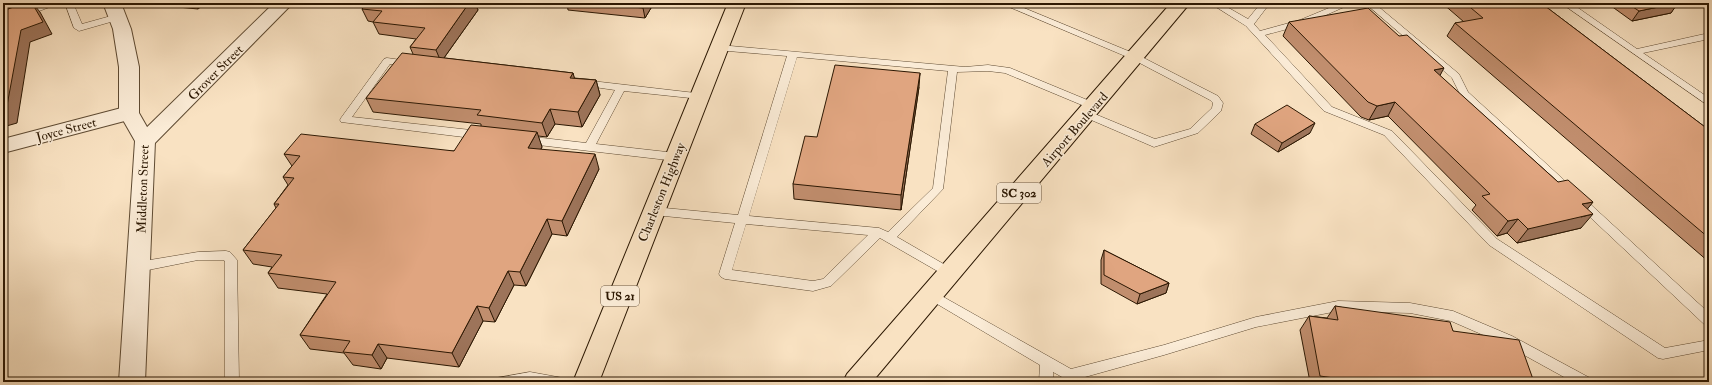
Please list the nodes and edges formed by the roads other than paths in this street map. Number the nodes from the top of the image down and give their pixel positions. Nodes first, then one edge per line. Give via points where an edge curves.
1 (56, 3) edge
2 (69, 3) edge
3 (284, 3) edge
4 (737, 3) edge
5 (1004, 3) edge
6 (1181, 3) edge
7 (1214, 3) edge
8 (1266, 3) edge
9 (1349, 3) edge
10 (1370, 3) edge
11 (1565, 3) edge
12 (1702, 3) edge
13 (1709, 8) edge
14 (115, 10) edge
15 (3, 22) edge
16 (1249, 24) junction
17 (1259, 34) junction
18 (1709, 36) edge
19 (719, 48) junction
20 (1635, 52) junction
21 (793, 54) junction
22 (1135, 57) junction
23 (419, 65) edge
24 (954, 68) junction
25 (574, 82) edge
26 (621, 87) junction
27 (700, 96) junction
28 (1709, 103) edge
29 (1090, 110) junction
30 (129, 113) junction
31 (486, 136) edge
32 (518, 139) edge
33 (145, 141) junction
34 (3, 146) edge
35 (589, 147) junction
36 (676, 157) junction
37 (654, 211) junction
38 (741, 218) junction
39 (884, 235) junction
40 (138, 267) junction
41 (950, 273) junction
42 (931, 295) junction
43 (1709, 321) edge
44 (1709, 345) edge
45 (1047, 362) junction
46 (1071, 375) junction
47 (593, 377) edge
48 (132, 382) edge
49 (232, 382) edge
50 (502, 382) edge
51 (558, 382) edge
52 (856, 382) edge
53 (1046, 382) edge
54 (1082, 382) edge
55 (1585, 382) edge

1 - 15 lane
2 - 14 lane via 79,28 88,27
3 - 33 street, Grover Street
4 - 19 main road, Charleston Highway / US 21
5 - 22 lane
6 - 22 main road, Airport Boulevard / SC 302
7 - 16 lane
8 - 16 lane
9 - 17 lane via 1304,22
10 - 43 lane via 1456,76 1464,94
11 - 20 lane
12 - 13 lane
14 - 30 street, Middleton Street via 122,29 129,67
16 - 17 lane
17 - 44 lane via 1328,109 1388,133 1493,242 1663,354
18 - 20 lane
19 - 21 lane
19 - 27 main road, Charleston Highway / US 21
20 - 28 lane
21 - 24 lane
21 - 38 lane
22 - 29 main road, Airport Boulevard / SC 302
22 - 29 lane via 1214,98 1218,103 1217,109 1194,131 1154,143
23 - 31 lane via 387,61 345,120
24 - 29 lane via 1007,70
24 - 39 lane via 938,189
25 - 26 lane
26 - 27 lane
26 - 35 lane
27 - 36 main road, Charleston Highway / US 21
29 - 41 main road, Airport Boulevard / SC 302
30 - 33 street, Middleton Street
30 - 34 street, Joyce Street
32 - 35 lane
33 - 40 street, Middleton Street
35 - 36 lane
36 - 37 main road, Charleston Highway / US 21
37 - 38 lane
37 - 47 main road, Charleston Highway / US 21
38 - 39 lane
38 - 39 lane via 725,274 813,286 827,283
39 - 41 lane
40 - 48 street, Middleton Street
40 - 49 lane via 212,254 226,255 231,260
41 - 42 main road, Airport Boulevard / SC 302
42 - 45 lane
42 - 52 main road, Airport Boulevard / SC 302
45 - 46 lane
45 - 53 lane
46 - 54 lane
46 - 55 lane via 1256,322 1338,306 1410,308 1453,316 1508,340
50 - 51 lane via 530,378

